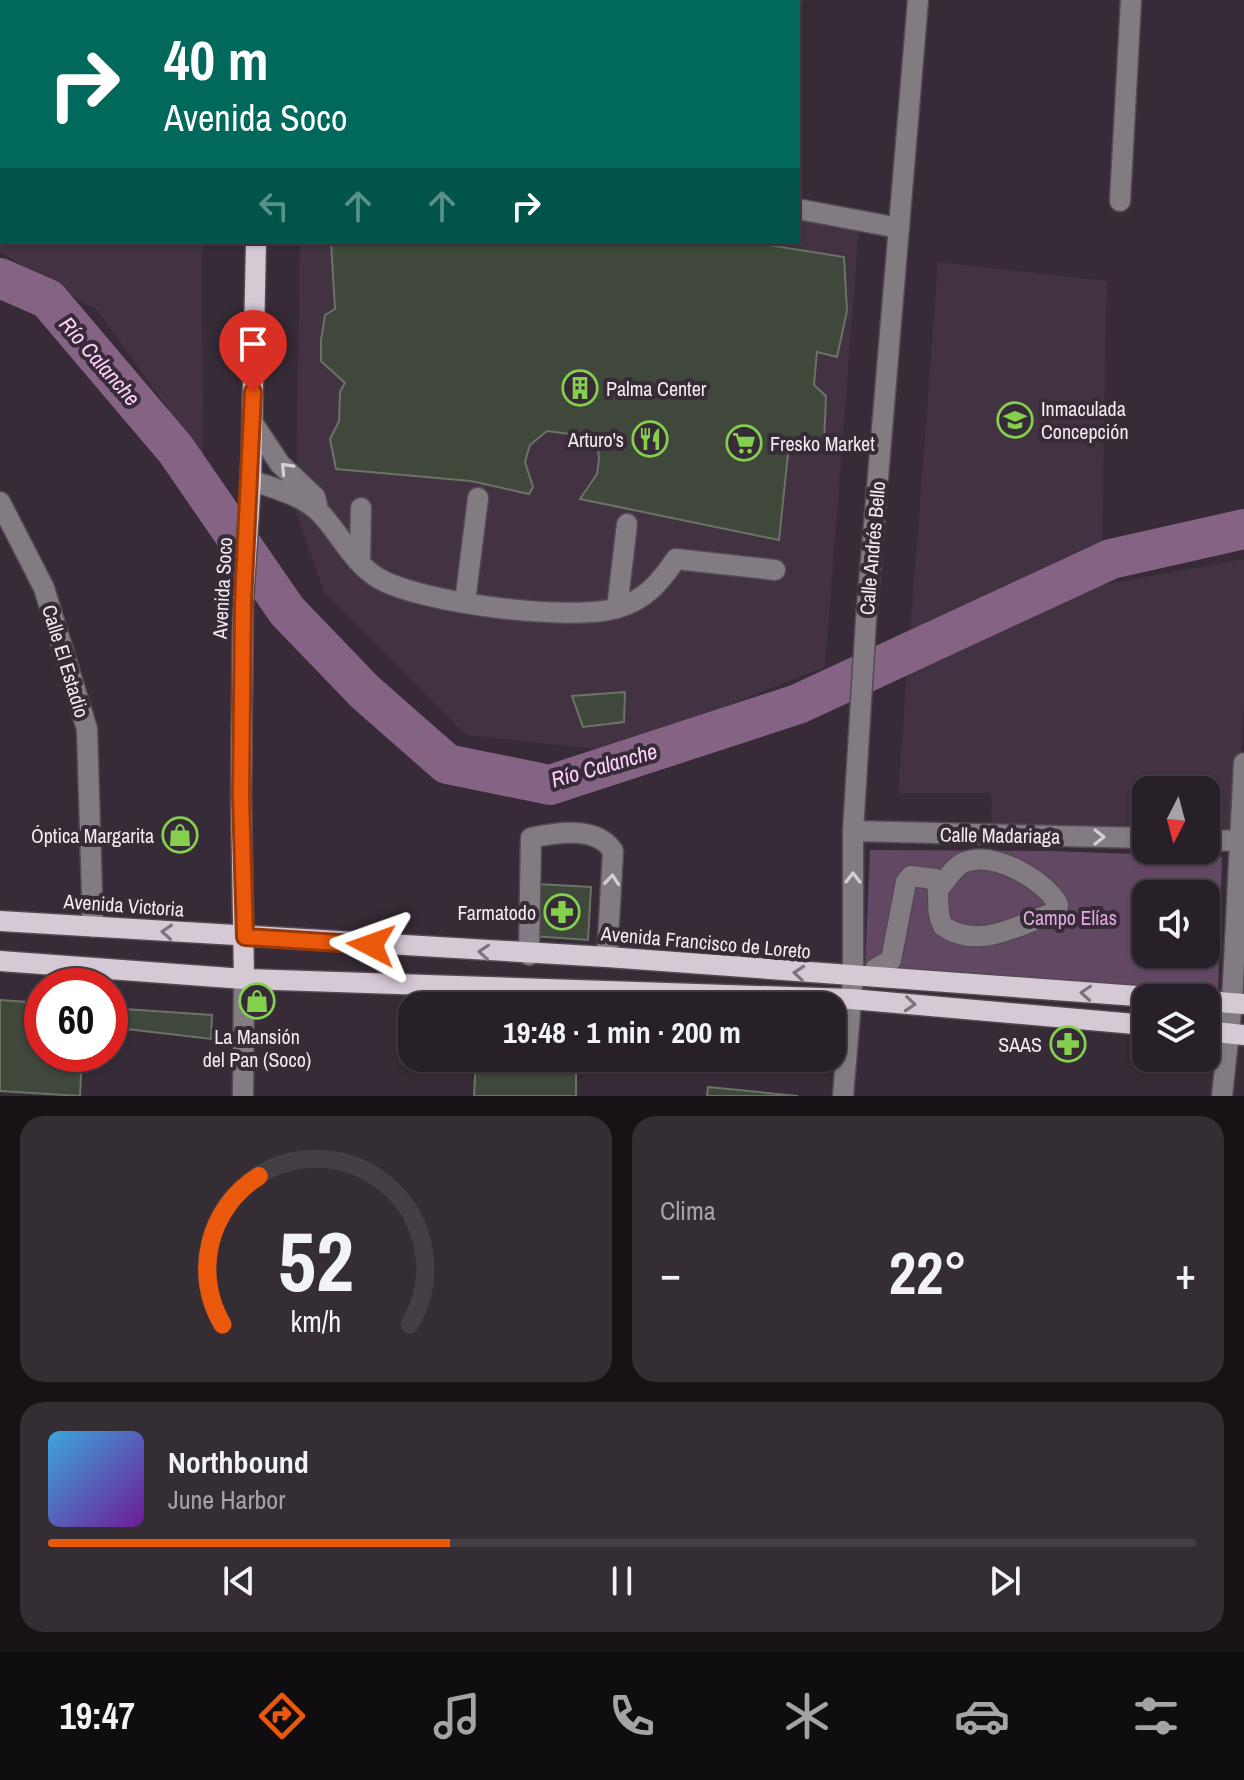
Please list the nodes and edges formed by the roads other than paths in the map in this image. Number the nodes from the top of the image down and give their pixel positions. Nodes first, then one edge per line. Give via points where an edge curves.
1 (918, 0) edge
2 (1131, 0) edge
3 (1120, 201) dead end
4 (800, 209) edge
5 (899, 228) junction
6 (256, 244) edge
7 (252, 422) junction
8 (251, 480) junction
9 (478, 498) dead end
10 (0, 502) edge
11 (361, 508) dead end
12 (320, 513) junction
13 (627, 524) dead end
14 (360, 562) junction
15 (775, 570) dead end
16 (465, 602) junction
17 (617, 608) junction
18 (1244, 763) edge
19 (853, 831) junction
20 (1132, 838) edge
21 (1220, 840) edge
22 (1242, 841) edge
23 (939, 888) junction
24 (0, 921) edge
25 (93, 927) junction
26 (245, 937) junction
27 (529, 955) junction
28 (607, 957) junction
29 (0, 961) edge
30 (876, 968) dead end
31 (853, 978) junction
32 (244, 979) junction
33 (1132, 996) edge
34 (851, 999) junction
35 (1238, 1003) edge
36 (1132, 1024) edge
37 (1236, 1034) edge
38 (243, 1096) edge
39 (843, 1096) edge
40 (1222, 1096) edge

1 - 5 street, Calle Andrés Bello
2 - 3 street
4 - 5 street
5 - 19 street, Calle Andrés Bello
6 - 7 main road, Avenida Soco
7 - 8 main road, Avenida Soco
12 -> 7 street via 315,497 280,464
8 - 12 street via 302,499
8 - 26 main road, Avenida Soco via 243,603
9 - 16 street
10 - 25 street, Calle El Estadio via 44,588 87,729
11 - 14 street
12 - 14 street
13 - 17 street
14 - 16 street via 377,578 419,595
15 - 17 street via 676,559 653,591
16 - 17 street via 578,613
18 - 22 street
19 -> 20 street, Calle Madariaga
31 -> 19 street, Calle Andrés Bello
21 - 22 street
22 - 35 street
23 - 23 street via 935,903 943,926 973,938 1057,911 1058,904 1042,885 988,861 959,865
23 - 30 street via 935,879 911,876 906,882 891,960
24 - 25 main road, Avenida Victoria
26 -> 25 main road, Avenida Victoria
27 -> 26 main road, Avenida Francisco de Loreto
26 - 32 main road, Avenida Soco
27 - 28 main road, Avenida Francisco de Loreto
28 -> 27 street via 613,851 605,839 587,833 531,838
31 -> 28 main road, Avenida Francisco de Loreto
29 - 32 main road
33 -> 31 main road, Avenida Francisco de Loreto
31 - 34 street, Calle Andrés Bello
32 - 34 main road
32 - 38 street
34 -> 36 main road
34 - 39 street, Calle Andrés Bello
35 - 37 street
37 - 40 street

